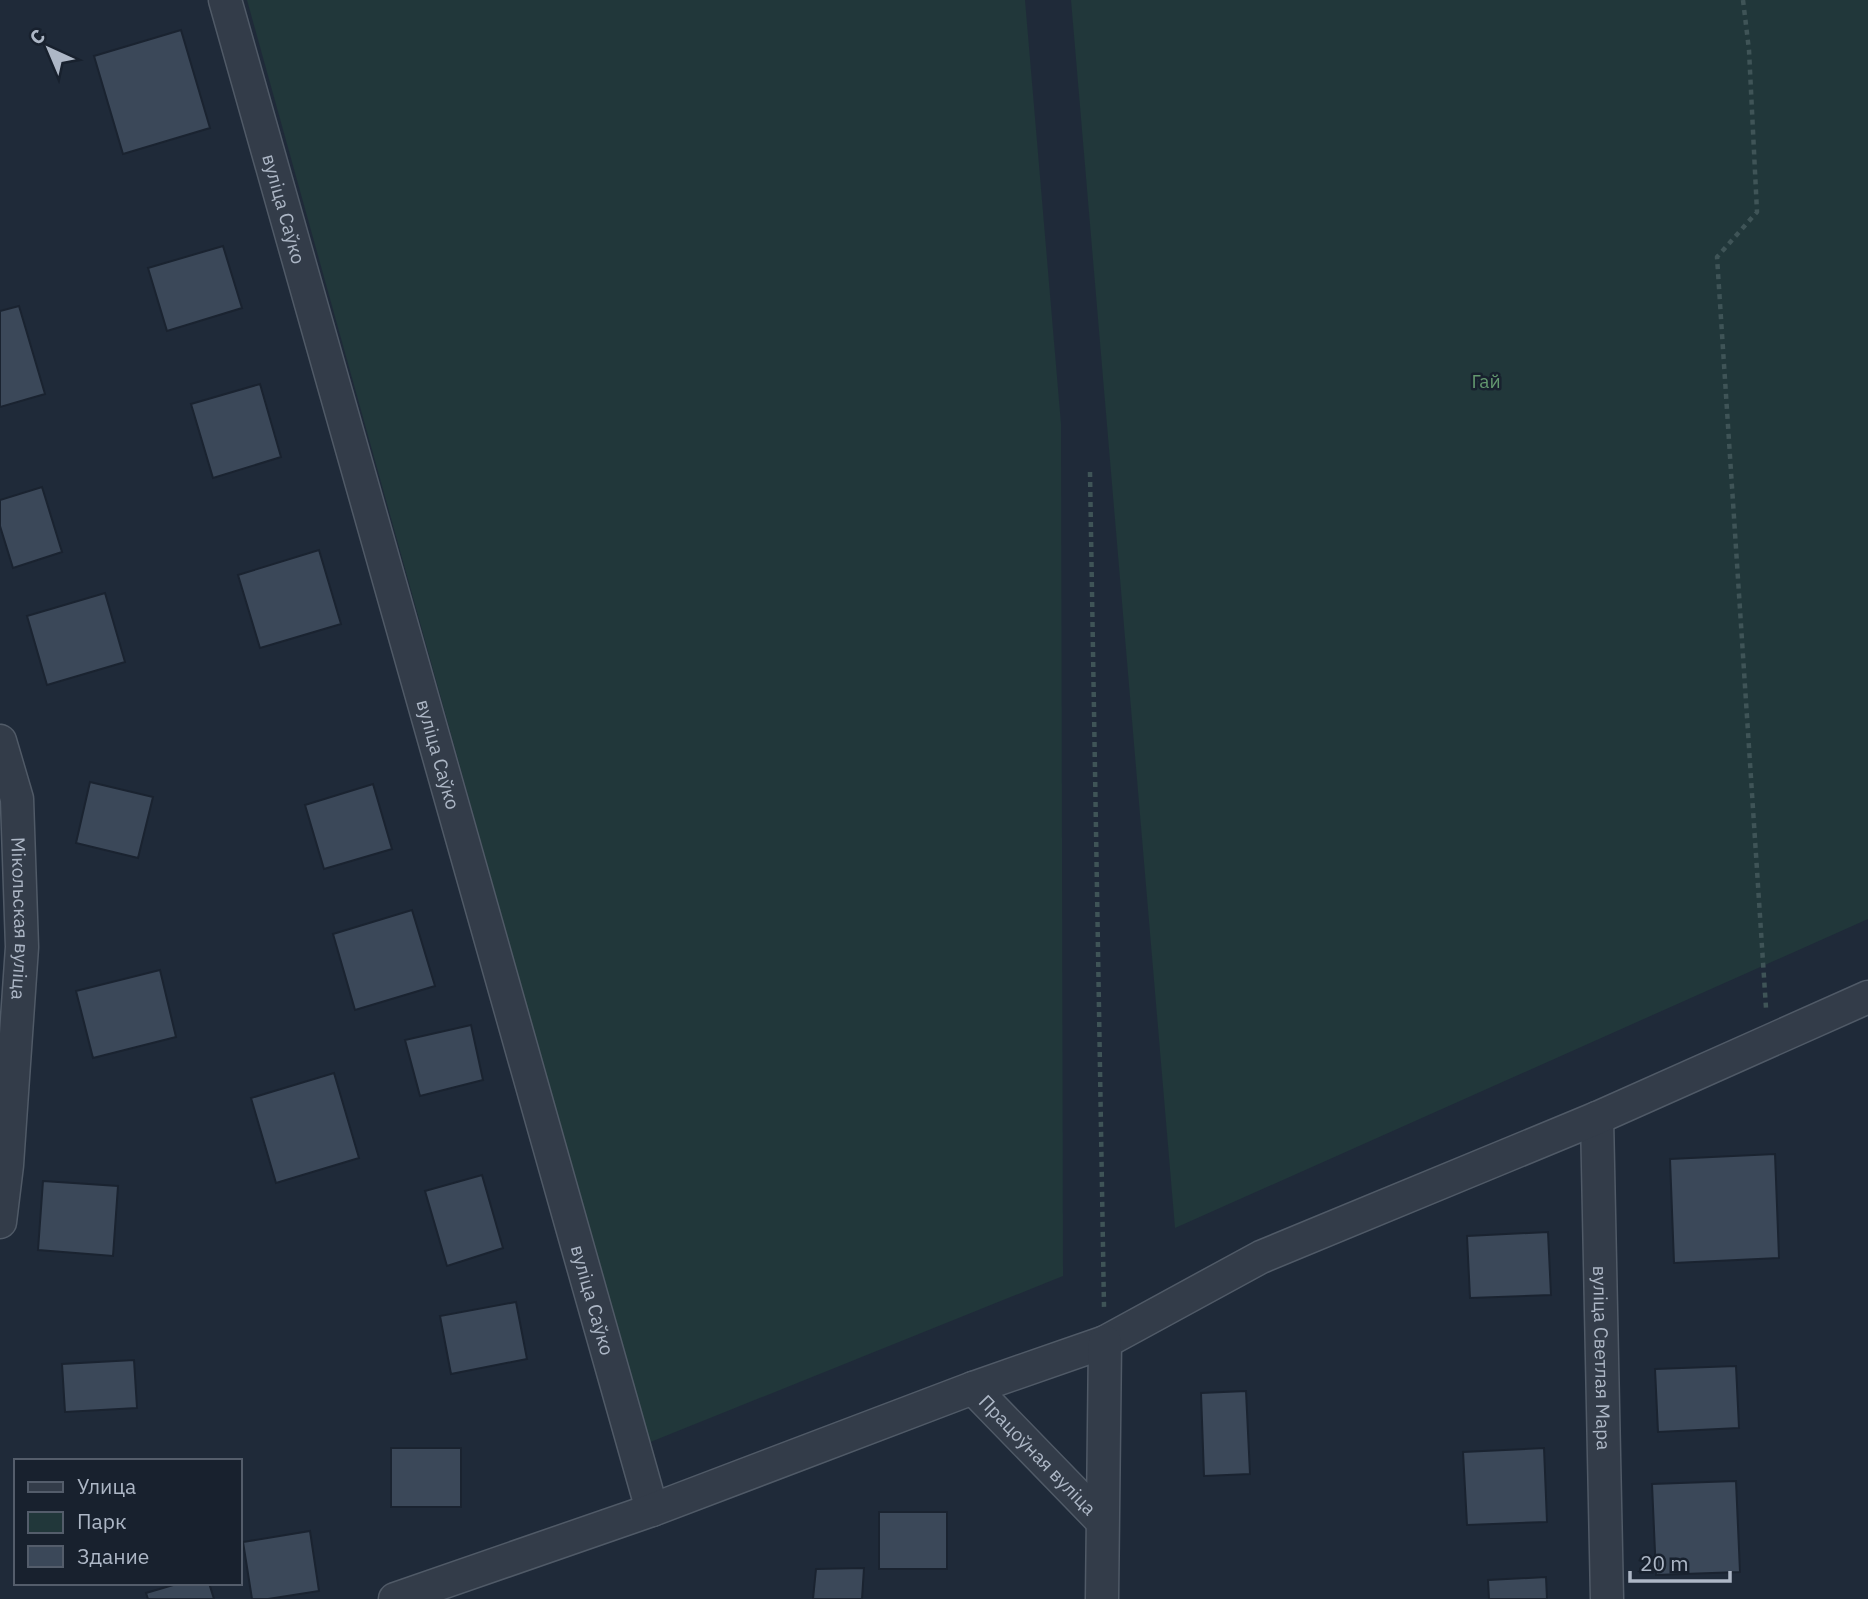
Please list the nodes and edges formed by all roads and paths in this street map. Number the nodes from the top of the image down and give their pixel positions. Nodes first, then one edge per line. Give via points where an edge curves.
1 (225, 0) edge
2 (1743, 0) edge
3 (1090, 472) dead end
4 (0, 741) edge
5 (1868, 998) edge
6 (1768, 1041) junction
7 (1597, 1118) junction
8 (3, 1164) edge
9 (0, 1222) edge
10 (1105, 1342) junction
11 (973, 1388) junction
12 (652, 1510) junction
13 (1102, 1521) junction
14 (395, 1599) edge
15 (1102, 1599) edge
16 (1607, 1599) edge

1 - 12 street, вуліца Саўко
2 - 6 path via 1757,212 1717,257
3 - 10 path
4 - 8 street, Мікольская вуліца via 17,799 22,947
5 - 6 street
6 - 7 street
7 - 10 street via 1261,1257
7 - 16 street, вуліца Светлая Мара
8 - 9 street, Мікольская вуліца
10 - 11 street
10 - 13 street, Працоўная вуліца
11 - 12 street
11 - 13 street, Працоўная вуліца
12 - 14 street
13 - 15 street, Працоўная вуліца

